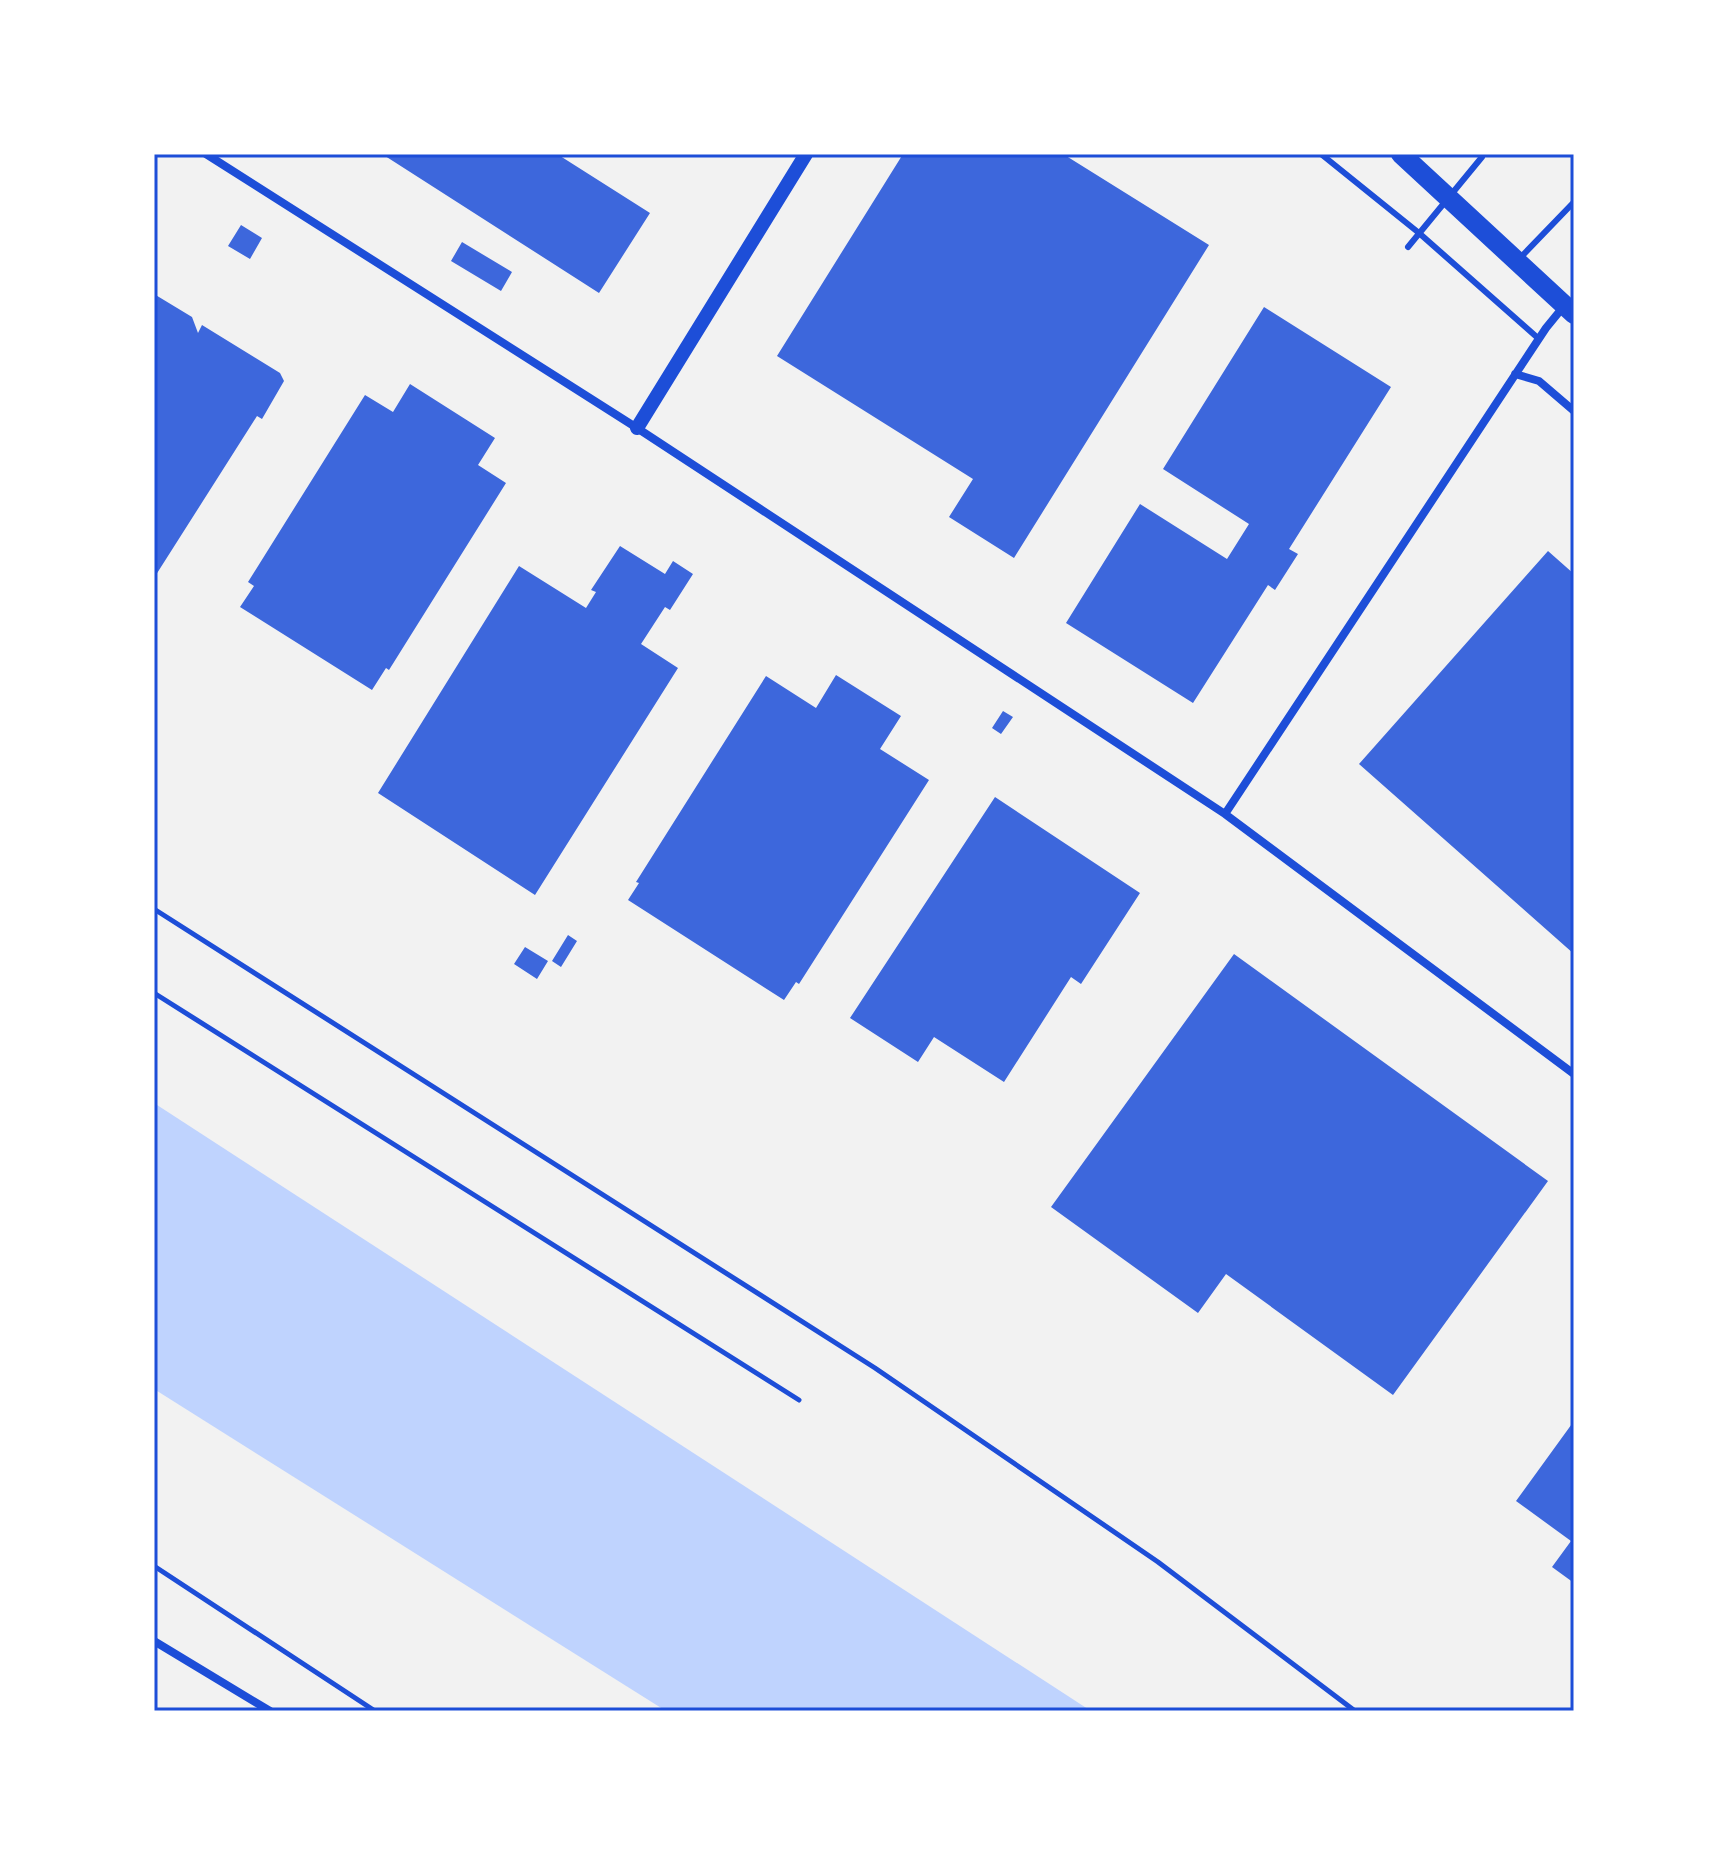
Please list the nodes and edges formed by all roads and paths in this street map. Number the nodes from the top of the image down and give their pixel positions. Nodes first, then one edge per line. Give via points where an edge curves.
1 (206, 154) edge
2 (806, 154) edge
3 (1321, 154) edge
4 (1401, 154) edge
5 (1482, 157) dead end
6 (1448, 199) junction
7 (1574, 202) edge
8 (1419, 233) junction
9 (1408, 247) dead end
10 (1516, 263) junction
11 (1569, 310) edge
12 (1539, 339) junction
13 (1515, 374) junction
14 (1574, 411) edge
15 (637, 428) junction
16 (1225, 814) junction
17 (154, 909) edge
18 (154, 993) edge
19 (1574, 1074) edge
20 (799, 1400) dead end
21 (154, 1566) edge
22 (154, 1641) edge
23 (270, 1711) edge
24 (375, 1711) edge
25 (1355, 1711) edge

1 - 15 street
2 - 15 street
3 - 8 lane
4 - 6 main road
5 - 6 lane
6 - 8 lane
6 - 10 main road
7 - 10 lane
8 - 9 lane
8 - 12 lane
10 - 11 main road
11 - 12 street
12 - 13 street
13 - 14 street via 1539,381
13 - 16 street
15 - 16 street
16 - 19 street
17 - 25 path via 875,1368 1158,1562
18 - 20 path
21 - 24 path
22 - 23 street

